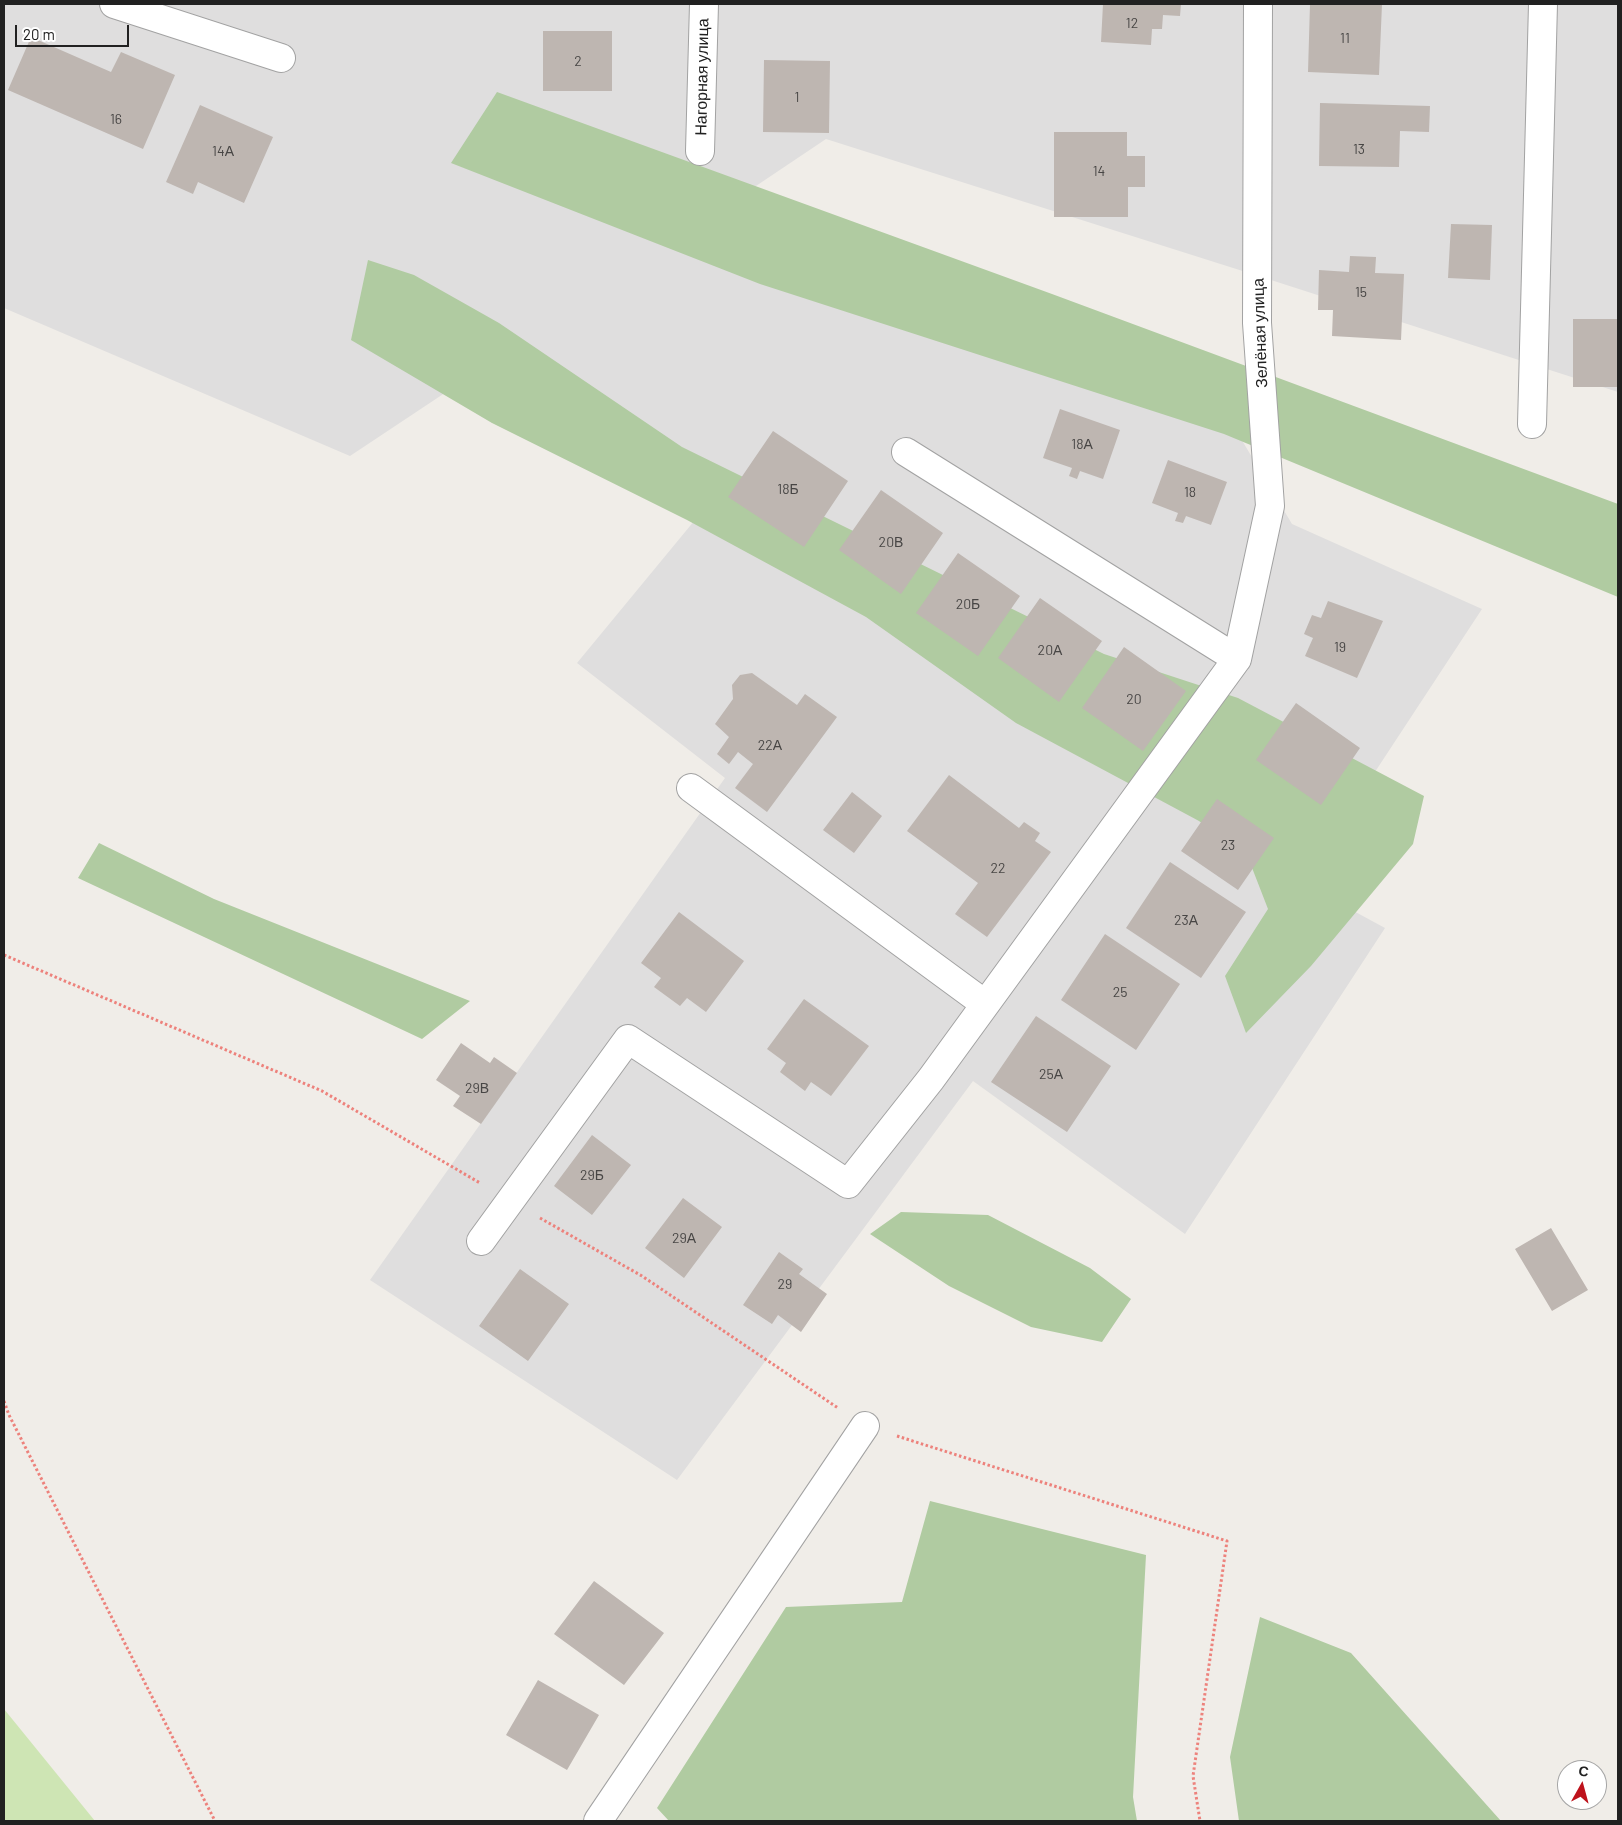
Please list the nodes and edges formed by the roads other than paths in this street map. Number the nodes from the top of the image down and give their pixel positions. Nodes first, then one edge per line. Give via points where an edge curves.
1 (114, 4) edge
2 (704, 4) edge
3 (1258, 4) edge
4 (1543, 4) edge
5 (281, 58) dead end
6 (700, 151) dead end
7 (1532, 424) dead end
8 (906, 452) dead end
9 (1237, 659) junction
10 (691, 788) dead end
11 (985, 1004) junction
12 (481, 1241) dead end
13 (865, 1426) road end
14 (598, 1821) edge

1 - 5 street
2 - 6 street, Нагорная улица
3 - 9 street, Зелёная улица via 1257,322 1270,506
4 - 7 street
8 - 9 street
9 - 11 street
10 - 11 street
11 - 12 street via 848,1184 628,1039
13 - 14 street

